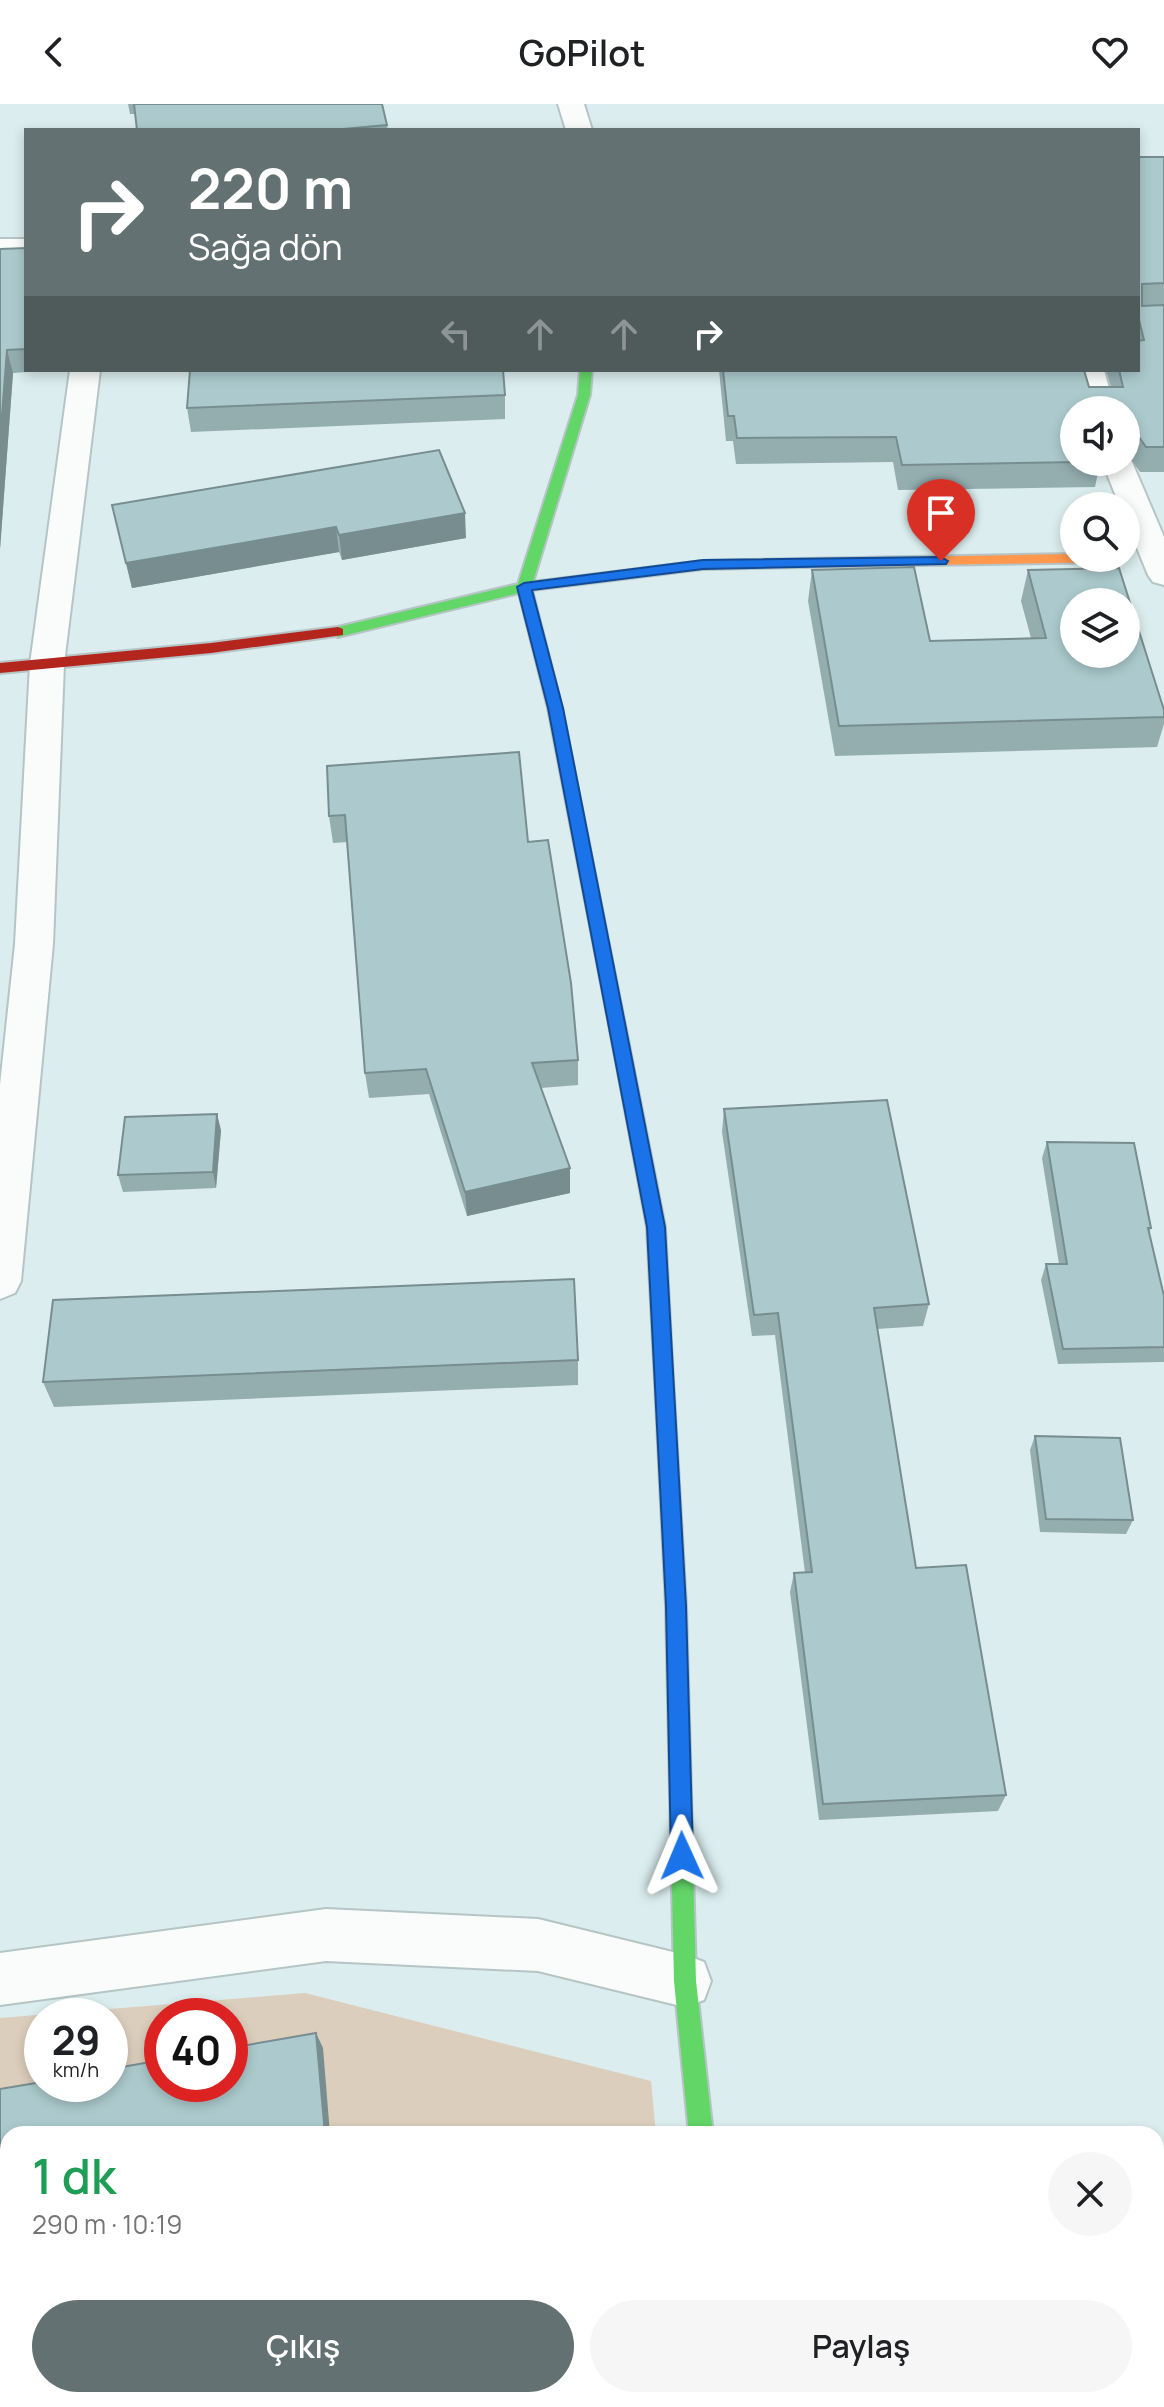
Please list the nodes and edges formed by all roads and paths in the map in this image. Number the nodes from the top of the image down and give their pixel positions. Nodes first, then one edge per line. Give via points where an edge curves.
1 (571, 104) edge
2 (578, 128) edge
3 (0, 247) edge
4 (24, 247) edge
5 (85, 372) edge
6 (586, 372) edge
7 (1090, 372) edge
8 (1096, 396) edge
9 (1122, 476) edge
10 (1060, 559) edge
11 (1153, 562) edge
12 (524, 587) junction
13 (47, 664) junction
14 (0, 668) edge
15 (0, 1281) edge
16 (0, 1979) edge
17 (685, 1981) junction
18 (700, 2126) edge

1 - 2 street
3 - 4 street
5 - 13 street
6 - 12 street via 584,395
7 - 8 street
9 - 11 street
10 - 12 street via 703,565
12 - 13 street via 333,633
12 - 17 street via 555,708 656,1227 676,1606
13 - 14 street
13 - 15 street via 34,944
16 - 17 street via 326,1935 538,1945
17 - 18 street

